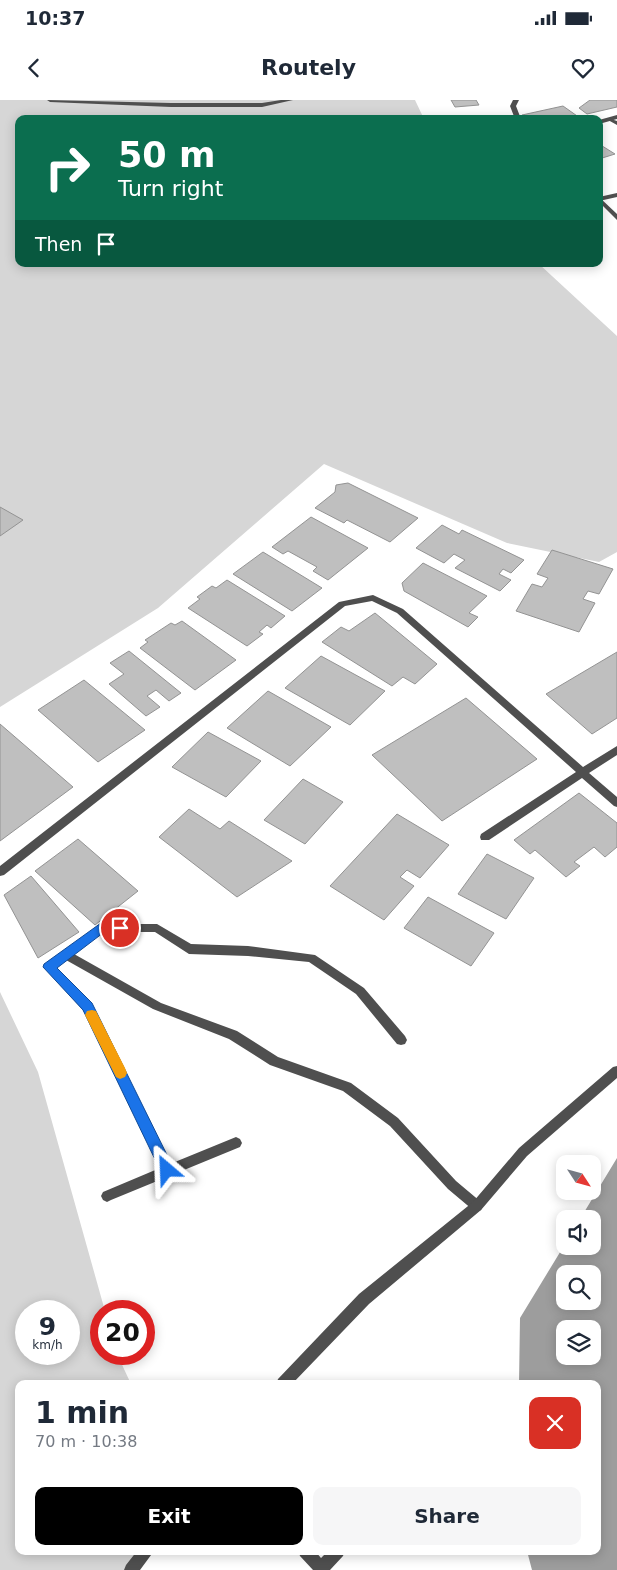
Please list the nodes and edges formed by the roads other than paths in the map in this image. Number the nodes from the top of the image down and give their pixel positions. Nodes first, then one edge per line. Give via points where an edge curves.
1 (50, 100) edge
2 (290, 100) edge
3 (516, 100) edge
4 (516, 115) edge
5 (617, 117) edge
6 (610, 119) junction
7 (603, 121) edge
8 (617, 123) edge
9 (617, 195) edge
10 (603, 198) edge
11 (603, 203) edge
12 (617, 218) edge
13 (617, 750) edge
14 (581, 773) junction
15 (617, 803) edge
16 (485, 837) dead end
17 (0, 872) edge
18 (66, 955) junction
19 (401, 1040) dead end
20 (617, 1071) edge
21 (236, 1143) dead end
22 (167, 1170) junction
23 (107, 1196) dead end
24 (477, 1206) junction
25 (287, 1380) edge
26 (144, 1555) edge
27 (309, 1555) edge
28 (334, 1555) edge
29 (322, 1569) edge
30 (131, 1570) edge

1 - 2 street via 171,105 262,105
3 - 4 street via 513,106
5 - 6 street
6 - 7 street
6 - 8 street
9 - 10 street
11 - 12 street
13 - 14 street
14 - 15 street
14 - 16 street
14 - 17 street via 400,611 372,598 342,604
18 - 19 street via 101,928 158,928 189,949 312,958 360,991
18 - 22 street via 49,967 87,1006
18 - 24 street via 157,1006 233,1035 274,1061 346,1087 394,1122 452,1185
20 - 24 street via 523,1152
21 - 22 street
22 - 23 street
24 - 25 street via 364,1299
26 - 30 street
27 - 29 street
28 - 29 street

